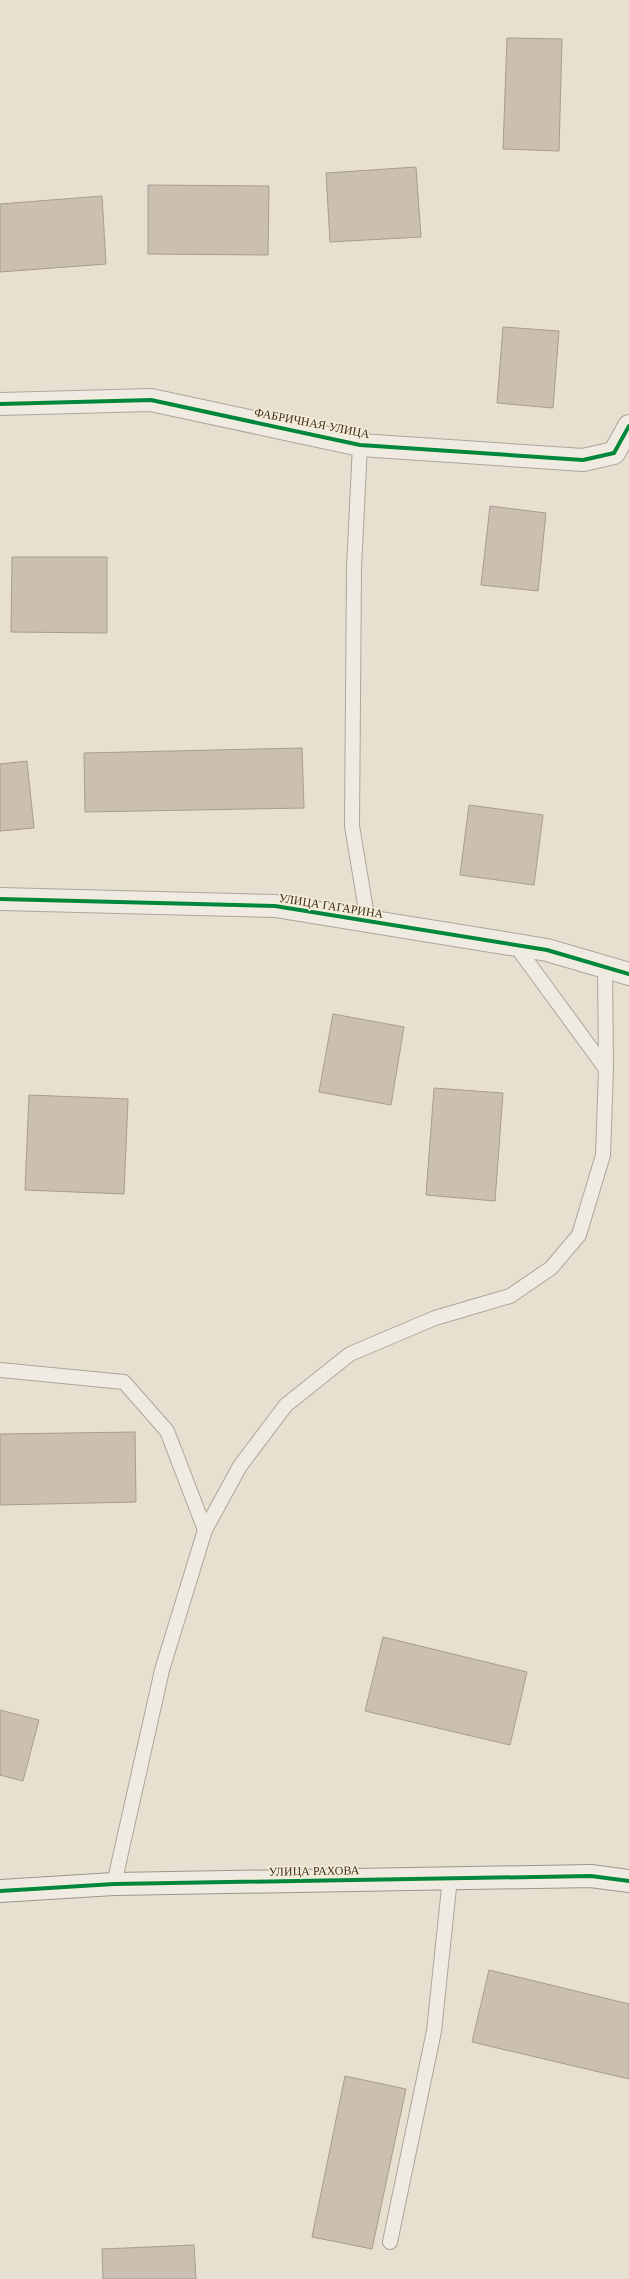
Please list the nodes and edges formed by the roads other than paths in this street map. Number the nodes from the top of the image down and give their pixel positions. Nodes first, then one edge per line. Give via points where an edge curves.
1 (0, 404) edge
2 (629, 426) edge
3 (360, 445) junction
4 (0, 899) edge
5 (368, 922) junction
6 (516, 946) junction
7 (605, 968) junction
8 (629, 974) edge
9 (606, 1069) junction
10 (0, 1370) edge
11 (205, 1530) junction
12 (450, 1878) junction
13 (629, 1881) edge
14 (114, 1884) junction
15 (0, 1891) edge
16 (390, 2242) dead end

1 - 3 street, ФАБРИЧНАЯ УЛИЦА via 151,400
2 - 3 street, ФАБРИЧНАЯ УЛИЦА via 614,453 583,460
3 - 5 lane via 354,568 352,826
4 - 5 street, УЛИЦА ГАГАРИНА via 275,906
5 - 6 street, УЛИЦА ГАГАРИНА
6 - 7 street, УЛИЦА ГАГАРИНА via 547,950
6 - 9 lane
7 - 8 street, УЛИЦА ГАГАРИНА
7 - 9 lane
9 - 11 lane via 603,1155 579,1235 551,1268 510,1296 435,1318 350,1354 286,1405 240,1466
10 - 11 lane via 124,1382 167,1431
11 - 14 lane via 162,1670
12 - 13 street, УЛИЦА РАХОВА via 591,1876
12 - 14 street, УЛИЦА РАХОВА
12 - 16 lane via 434,2031
14 - 15 street, УЛИЦА РАХОВА

